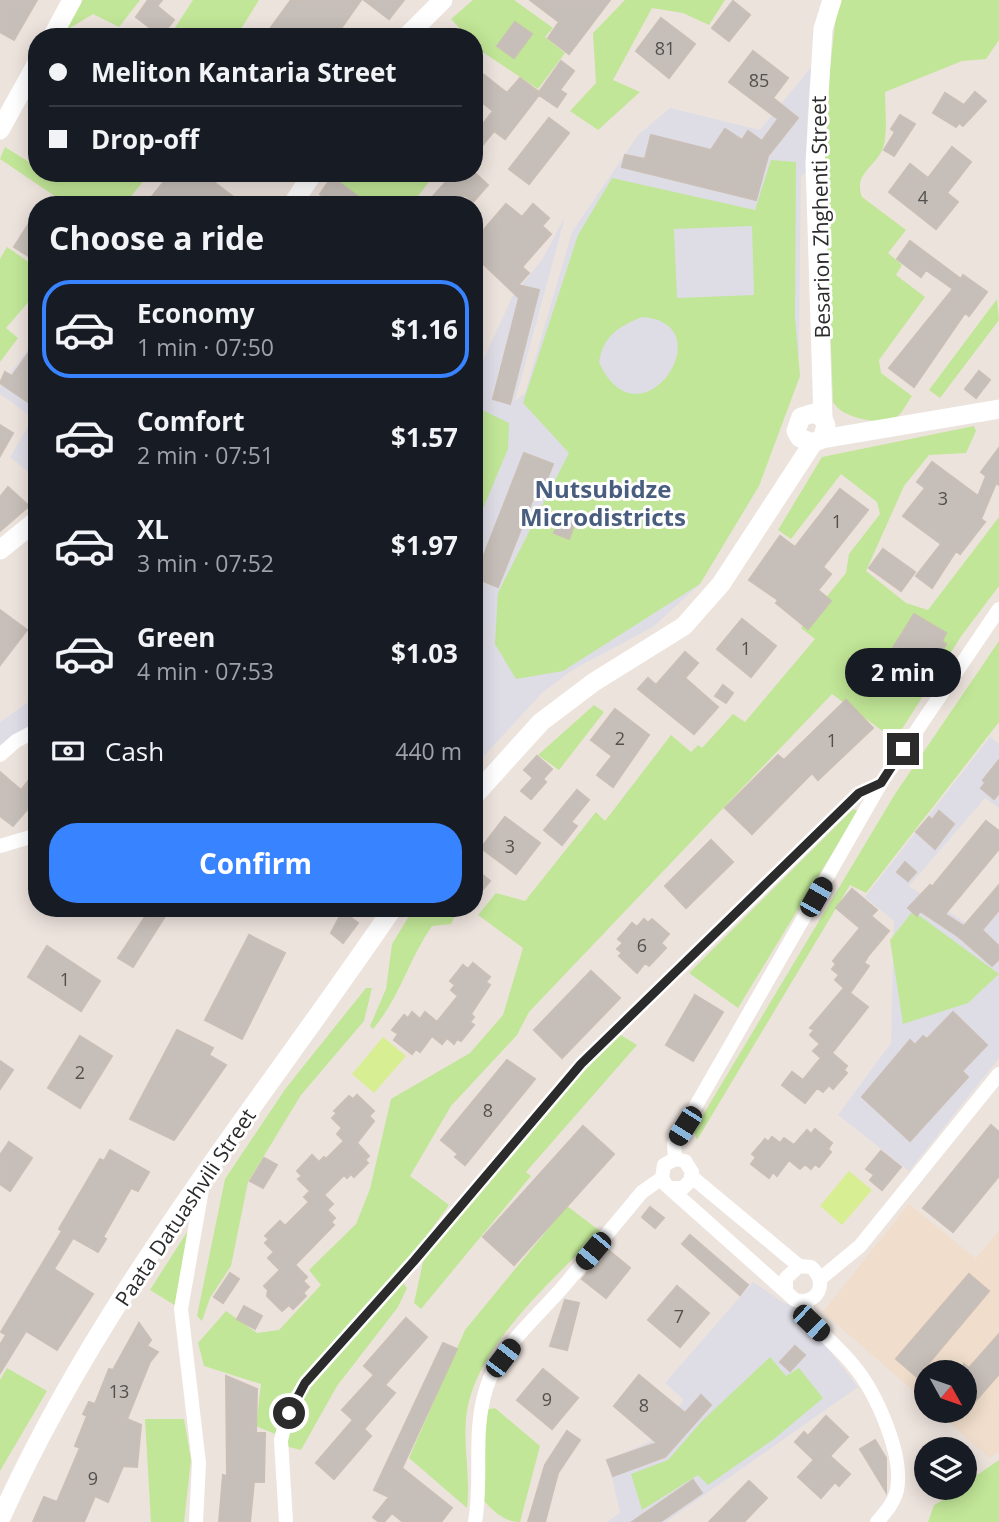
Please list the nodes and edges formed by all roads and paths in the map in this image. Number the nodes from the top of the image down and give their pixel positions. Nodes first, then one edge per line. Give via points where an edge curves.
1 (72, 0) edge
2 (443, 0) edge
3 (832, 0) edge
4 (56, 28) edge
5 (415, 28) edge
6 (28, 79) edge
7 (0, 130) edge
8 (999, 409) edge
9 (815, 430) junction
10 (28, 527) edge
11 (0, 550) edge
12 (999, 609) edge
13 (28, 735) edge
14 (0, 755) edge
15 (881, 783) junction
16 (483, 786) edge
17 (28, 838) edge
18 (0, 846) edge
19 (387, 917) edge
20 (999, 1073) edge
21 (676, 1159) junction
22 (205, 1173) junction
23 (692, 1177) junction
24 (666, 1183) junction
25 (799, 1266) junction
26 (820, 1279) junction
27 (786, 1290) junction
28 (804, 1302) junction
29 (0, 1520) edge
30 (196, 1522) edge
31 (286, 1522) edge
32 (475, 1522) edge
33 (877, 1522) edge

1 - 4 main road
2 - 5 main road
3 - 9 main road, Besarion Zhghenti Street via 823,29 817,95 822,351
6 - 7 main road
8 - 9 main road via 872,430
9 - 16 main road via 766,518 721,584 684,626 594,682 541,722
10 - 11 main road
12 - 15 street
13 - 14 street
15 - 21 street via 674,1144
15 - 31 street via 859,793 581,1064 305,1383 281,1440
17 - 18 street
19 - 22 main road, Paata Datuashvili Street
20 - 26 street via 860,1246
21 - 23 street via 687,1163
21 - 24 street via 664,1166
22 - 29 main road, Paata Datuashvili Street via 57,1408
22 - 30 street via 181,1309 199,1463
23 - 24 street via 683,1188
23 - 25 street
24 - 27 street
24 - 32 street via 642,1192 526,1327 486,1387 476,1436 480,1497
25 - 26 street via 811,1267
25 - 27 street via 786,1278
26 - 28 street via 817,1294
27 - 28 street
28 - 33 street via 811,1323 861,1376 883,1416 896,1456 897,1492

